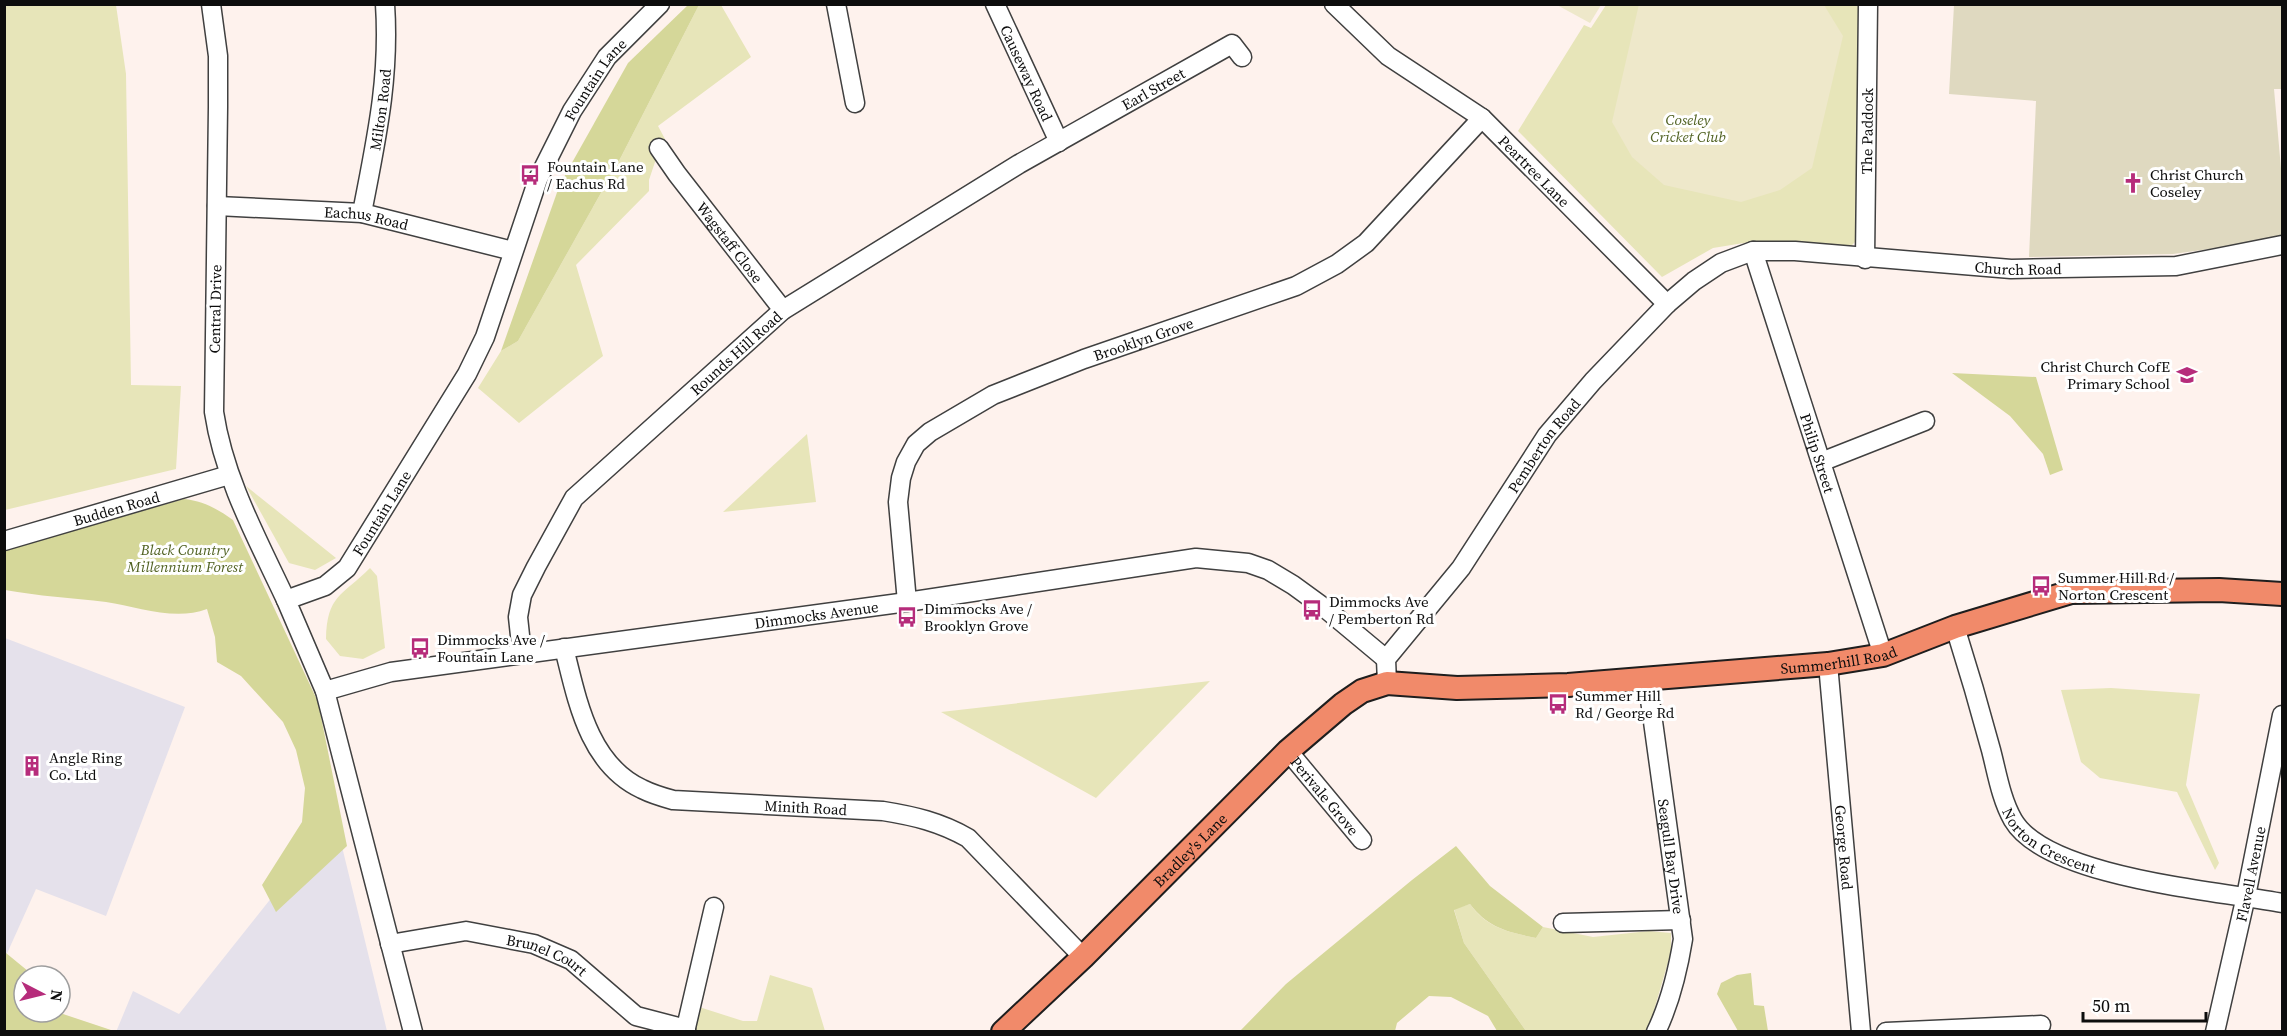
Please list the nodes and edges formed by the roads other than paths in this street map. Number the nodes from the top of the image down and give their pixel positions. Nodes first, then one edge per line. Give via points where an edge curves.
1 (211, 4) edge
2 (385, 4) edge
3 (660, 4) edge
4 (836, 4) edge
5 (994, 4) edge
6 (1334, 4) edge
7 (1868, 4) edge
8 (1242, 57) dead end
9 (855, 103) dead end
10 (1482, 118) junction
11 (1059, 142) junction
12 (659, 148) dead end
13 (217, 206) junction
14 (362, 213) junction
15 (2283, 245) edge
16 (513, 251) junction
17 (1753, 251) junction
18 (1865, 259) junction
19 (1667, 304) junction
20 (783, 310) junction
21 (1917, 430) dead end
22 (1821, 462) junction
23 (229, 475) junction
24 (4, 541) edge
25 (2283, 594) edge
26 (286, 600) junction
27 (907, 602) junction
28 (1954, 627) junction
29 (564, 648) junction
30 (522, 654) junction
31 (1883, 655) junction
32 (1386, 658) junction
33 (1828, 664) junction
34 (1647, 678) junction
35 (1387, 683) junction
36 (325, 691) junction
37 (2283, 715) edge
38 (1288, 751) junction
39 (1362, 840) dead end
40 (2246, 896) junction
41 (2283, 903) edge
42 (714, 906) dead end
43 (1681, 920) junction
44 (1563, 923) dead end
45 (390, 944) junction
46 (1083, 957) junction
47 (2041, 1025) dead end
48 (685, 1030) edge
49 (413, 1032) edge
50 (1003, 1032) edge
51 (1656, 1032) edge
52 (1861, 1032) edge
53 (1886, 1032) edge
54 (2216, 1032) edge

1 - 13 street, Central Drive via 218,56
2 - 14 street, Milton Road via 388,44 383,100
3 - 16 street, Fountain Lane via 607,57 572,111 538,179
4 - 9 street
5 - 11 street, Causeway Road
6 - 10 street, Peartree Lane via 1388,56
7 - 18 street, The Paddock
8 - 11 street, Earl Street via 1232,44
10 - 19 street, Peartree Lane
10 - 27 street, Brooklyn Grove via 1366,243 1337,264 1296,286 1084,358 993,395 915,444 901,478 898,502
11 - 20 street, Rounds Hill Road
12 - 20 street, Wagstaff Close via 670,178
13 - 14 street, Eachus Road
13 - 23 street, Central Drive via 214,412
14 - 16 street, Eachus Road
15 - 18 street, Church Road via 2176,266 2011,269
16 - 26 street, Fountain Lane via 485,337 467,374 347,568 325,586
17 - 18 street, Church Road
17 - 19 street, Pemberton Road via 1721,263
17 - 22 street, Philip Street
19 - 32 street, Pemberton Road via 1547,435 1461,568
20 - 30 street, Rounds Hill Road via 574,498 522,596 518,616
21 - 22 street
22 - 31 street, Philip Street
23 - 24 street, Budden Road
23 - 26 street, Central Drive
25 - 28 main road, Summerhill Road via 2218,590 2071,592
26 - 36 street
27 - 29 street, Dimmocks Avenue
27 - 32 street, Dimmocks Avenue via 1196,558 1248,563 1293,585
28 - 31 main road, Summerhill Road
28 - 40 street, Norton Crescent via 2004,798 2013,821 2031,838 2044,849 2086,866 2181,887
29 - 30 street, Dimmocks Avenue
29 - 46 street, Minith Road via 580,714 592,739 614,769 640,789 673,800 883,811 948,826 968,838
30 - 36 street, Dimmocks Avenue via 392,672
31 - 33 main road, Summerhill Road
32 - 35 street
33 - 34 main road, Summerhill Road
33 - 52 street, George Road
34 - 35 main road, Summerhill Road via 1457,688
34 - 43 street, Seagull Bay Drive
35 - 38 main road, Bradley's Lane via 1362,692 1343,705
36 - 45 street
37 - 40 street, Flavell Avenue
38 - 39 street, Perivale Grove
38 - 46 main road, Bradley's Lane
40 - 41 street, Norton Crescent
40 - 54 street, Flavell Avenue
42 - 48 street, Brunel Court
43 - 44 street
43 - 51 street, Seagull Bay Drive via 1680,962
45 - 48 street, Brunel Court via 466,931 534,944 571,960 636,1016
45 - 49 street
46 - 50 main road, Bradley's Lane
47 - 53 street

